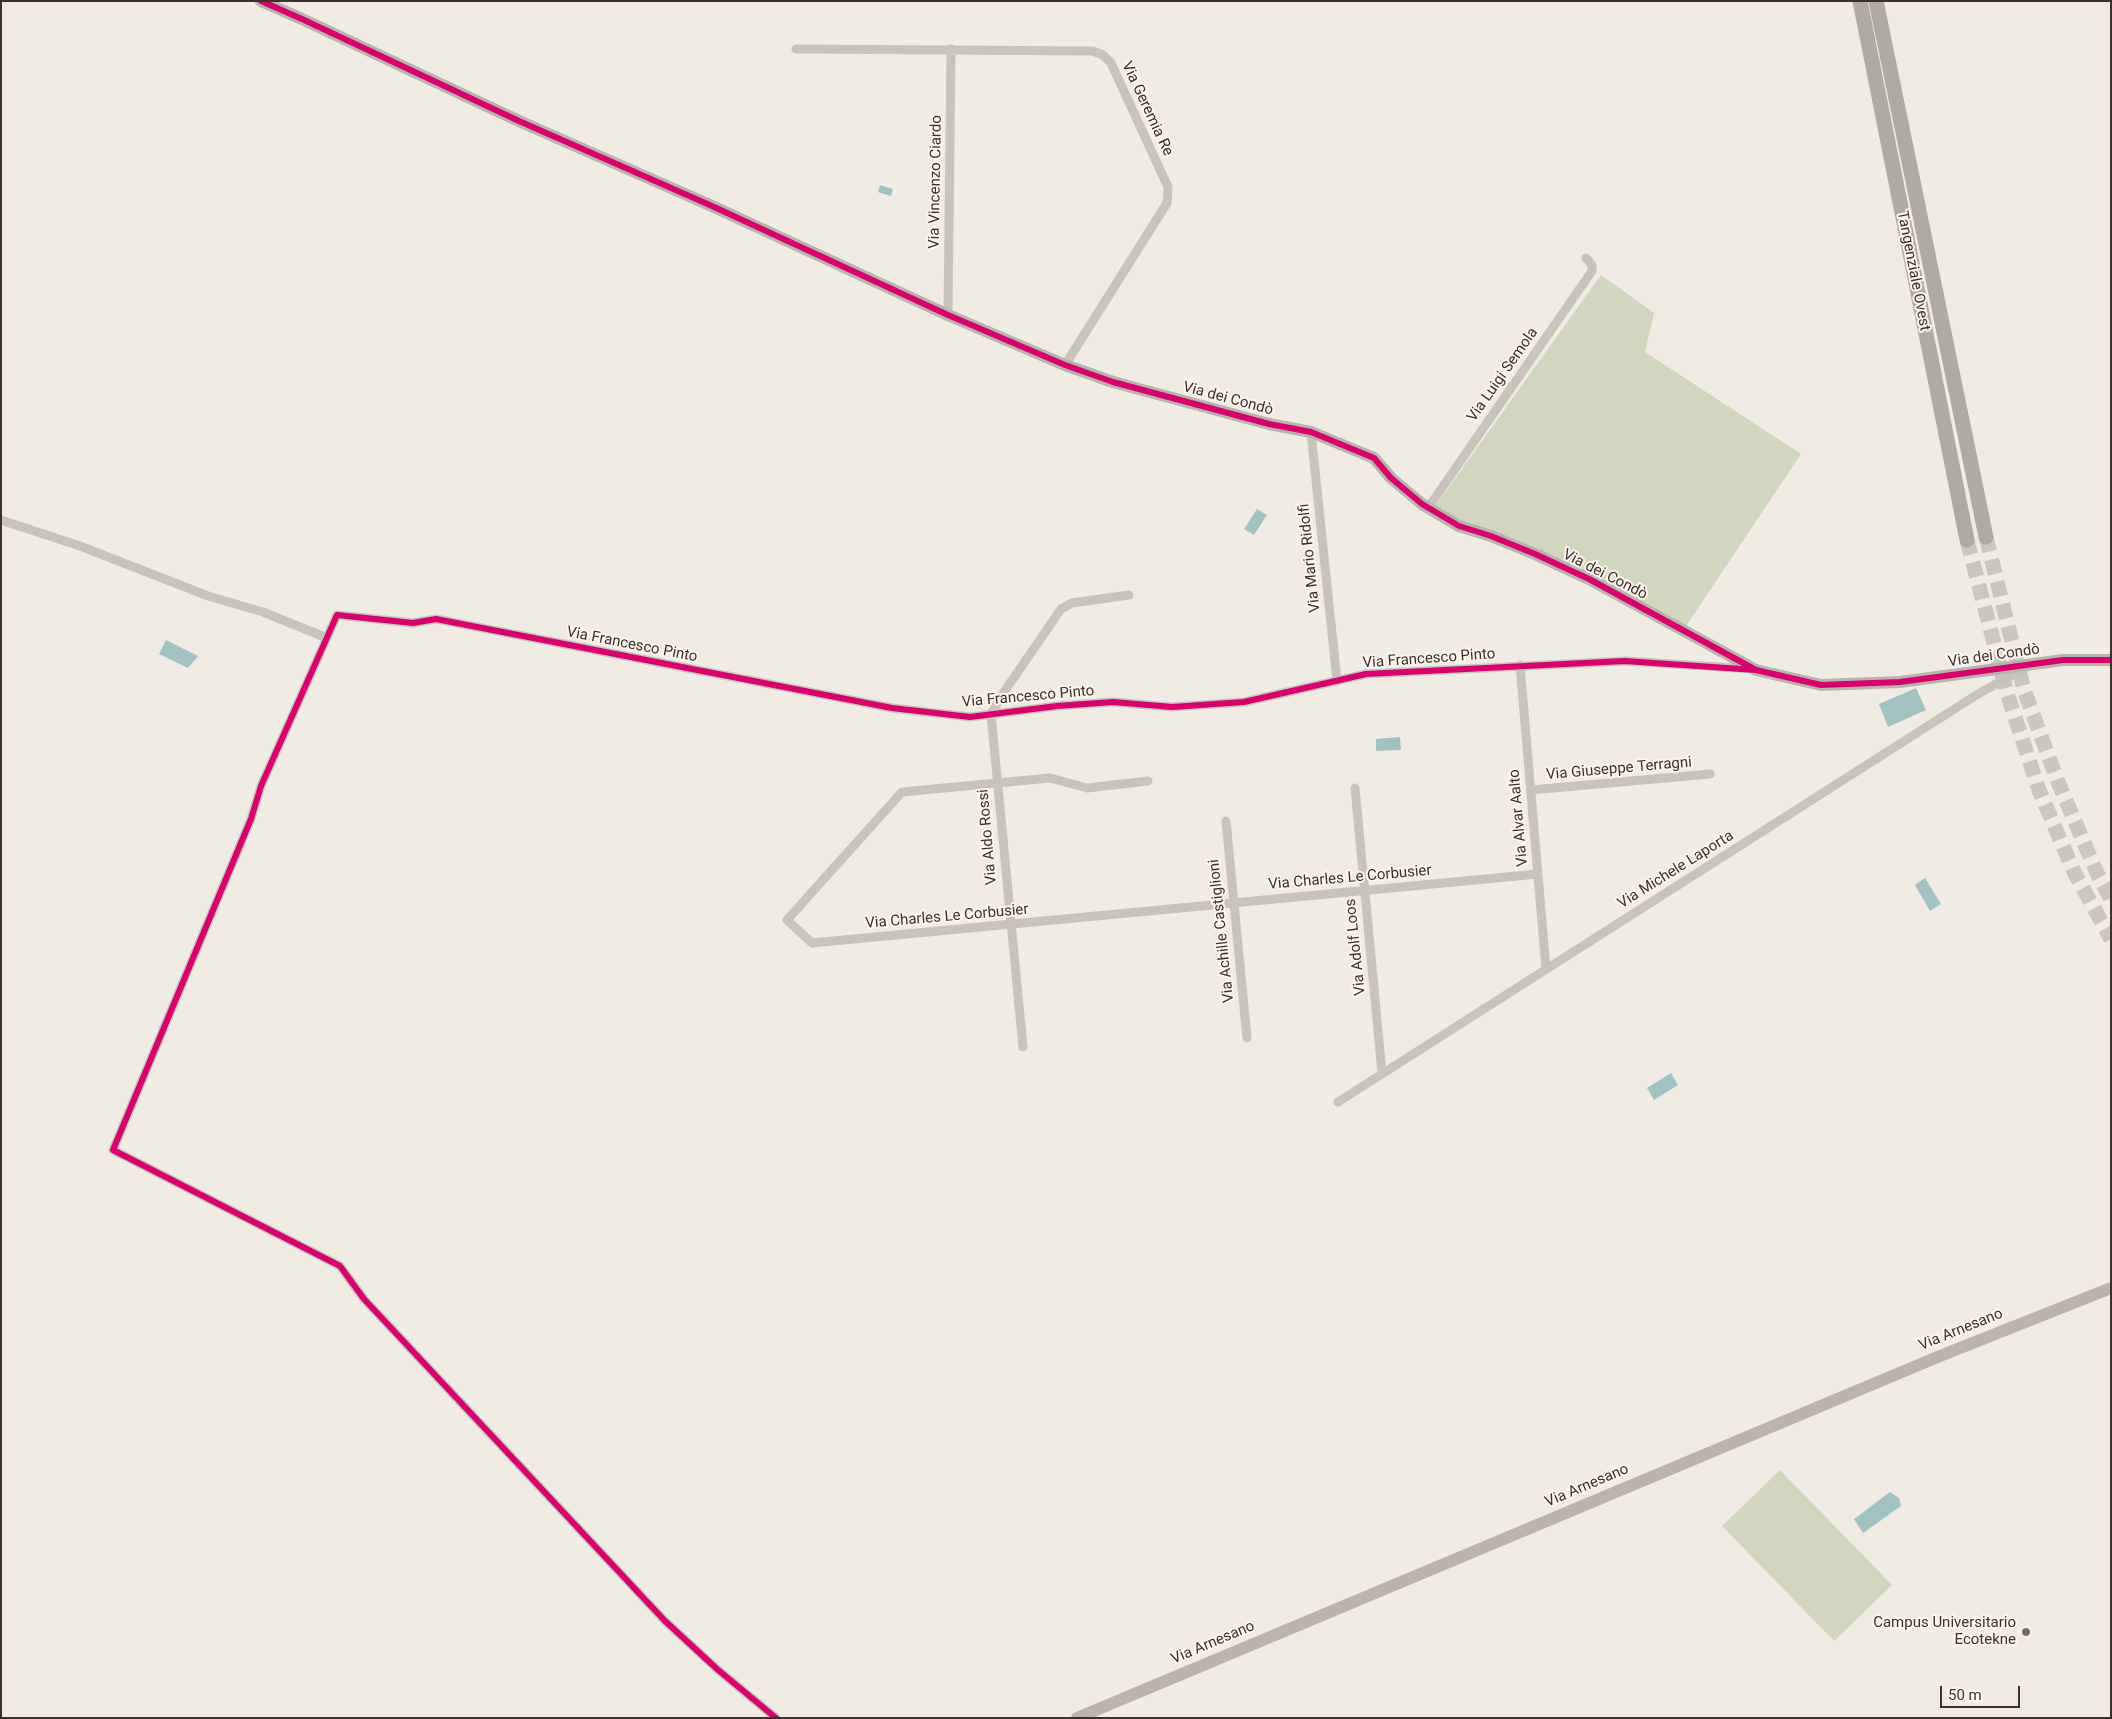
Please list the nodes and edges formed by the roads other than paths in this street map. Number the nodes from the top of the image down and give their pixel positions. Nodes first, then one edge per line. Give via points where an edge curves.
1 (260, 1) edge
2 (1860, 1) edge
3 (1876, 1) edge
4 (796, 49) dead end
5 (951, 49) junction
6 (1586, 258) dead end
7 (948, 314) junction
8 (1065, 365) junction
9 (1310, 432) junction
10 (1428, 508) junction
11 (1, 520) edge
12 (1986, 537) tunnel mouth
13 (1966, 540) tunnel mouth
14 (1129, 595) dead end
15 (327, 638) junction
16 (2111, 660) edge
17 (2031, 664) junction
18 (1520, 665) junction
19 (1756, 670) junction
20 (1337, 681) junction
21 (991, 714) junction
22 (1710, 774) dead end
23 (1148, 781) dead end
24 (997, 783) junction
25 (1356, 788) dead end
26 (1531, 790) junction
27 (1226, 821) dead end
28 (1538, 874) junction
29 (1364, 890) junction
30 (1233, 903) junction
31 (1010, 924) junction
32 (1546, 969) junction
33 (1247, 1038) dead end
34 (1023, 1047) dead end
35 (1382, 1073) junction
36 (1338, 1102) dead end
37 (2111, 1288) edge
38 (776, 1718) edge
39 (1077, 1718) edge

1 - 7 street, Via dei Condò via 519,122
2 - 13 highway, Tangenziale Ovest
3 - 12 highway, Tangenziale Ovest
4 - 5 street, Via Geremia Re
5 - 7 street, Via Vincenzo Ciardo
5 - 8 street, Via Geremia Re via 1093,50 1103,55 1111,62 1168,186 1167,204
6 - 10 street, Via Luigi Semola via 1592,271
7 - 8 street, Via dei Condò
8 - 9 street, Via dei Condò via 1113,382
9 - 10 street, Via dei Condò via 1374,458 1391,478
9 - 20 street, Via Mario Ridolfi
10 - 19 street, Via dei Condò via 1459,526 1535,554 1589,580
11 - 15 street via 80,546 208,596 263,612
14 - 21 street via 1072,603 1061,609
15 - 21 street, Via Francesco Pinto via 338,614 413,623 436,618 892,708 970,717
15 - 38 street via 261,786 251,819 113,1150 340,1266 370,1306 665,1620
16 - 17 street, Via dei Condò
17 - 19 street, Via dei Condò via 1900,682 1821,685
17 - 32 street, Via Michele Laporta via 1978,694
18 - 19 street, Via Francesco Pinto via 1625,661
18 - 20 street, Via Francesco Pinto via 1366,674
18 - 26 street, Via Alvar Aalto
20 - 21 street, Via Francesco Pinto via 1244,702 1172,707 1113,702
21 - 24 street, Via Aldo Rossi
22 - 26 street, Via Giuseppe Terragni
23 - 24 street, Via Charles Le Corbusier via 1087,788 1050,778
24 - 31 street, Via Aldo Rossi
24 - 31 street, Via Charles Le Corbusier via 902,792 787,920 812,943
25 - 29 street, Via Adolf Loos
26 - 28 street, Via Alvar Aalto
27 - 30 street, Via Achille Castiglioni
28 - 29 street, Via Charles Le Corbusier
28 - 32 street, Via Alvar Aalto
29 - 30 street, Via Charles Le Corbusier
29 - 35 street, Via Adolf Loos
30 - 31 street, Via Charles Le Corbusier
30 - 33 street, Via Achille Castiglioni
31 - 34 street, Via Aldo Rossi
32 - 35 street, Via Michele Laporta
35 - 36 street, Via Michele Laporta
37 - 39 street, Via Arnesano via 1940,1356

